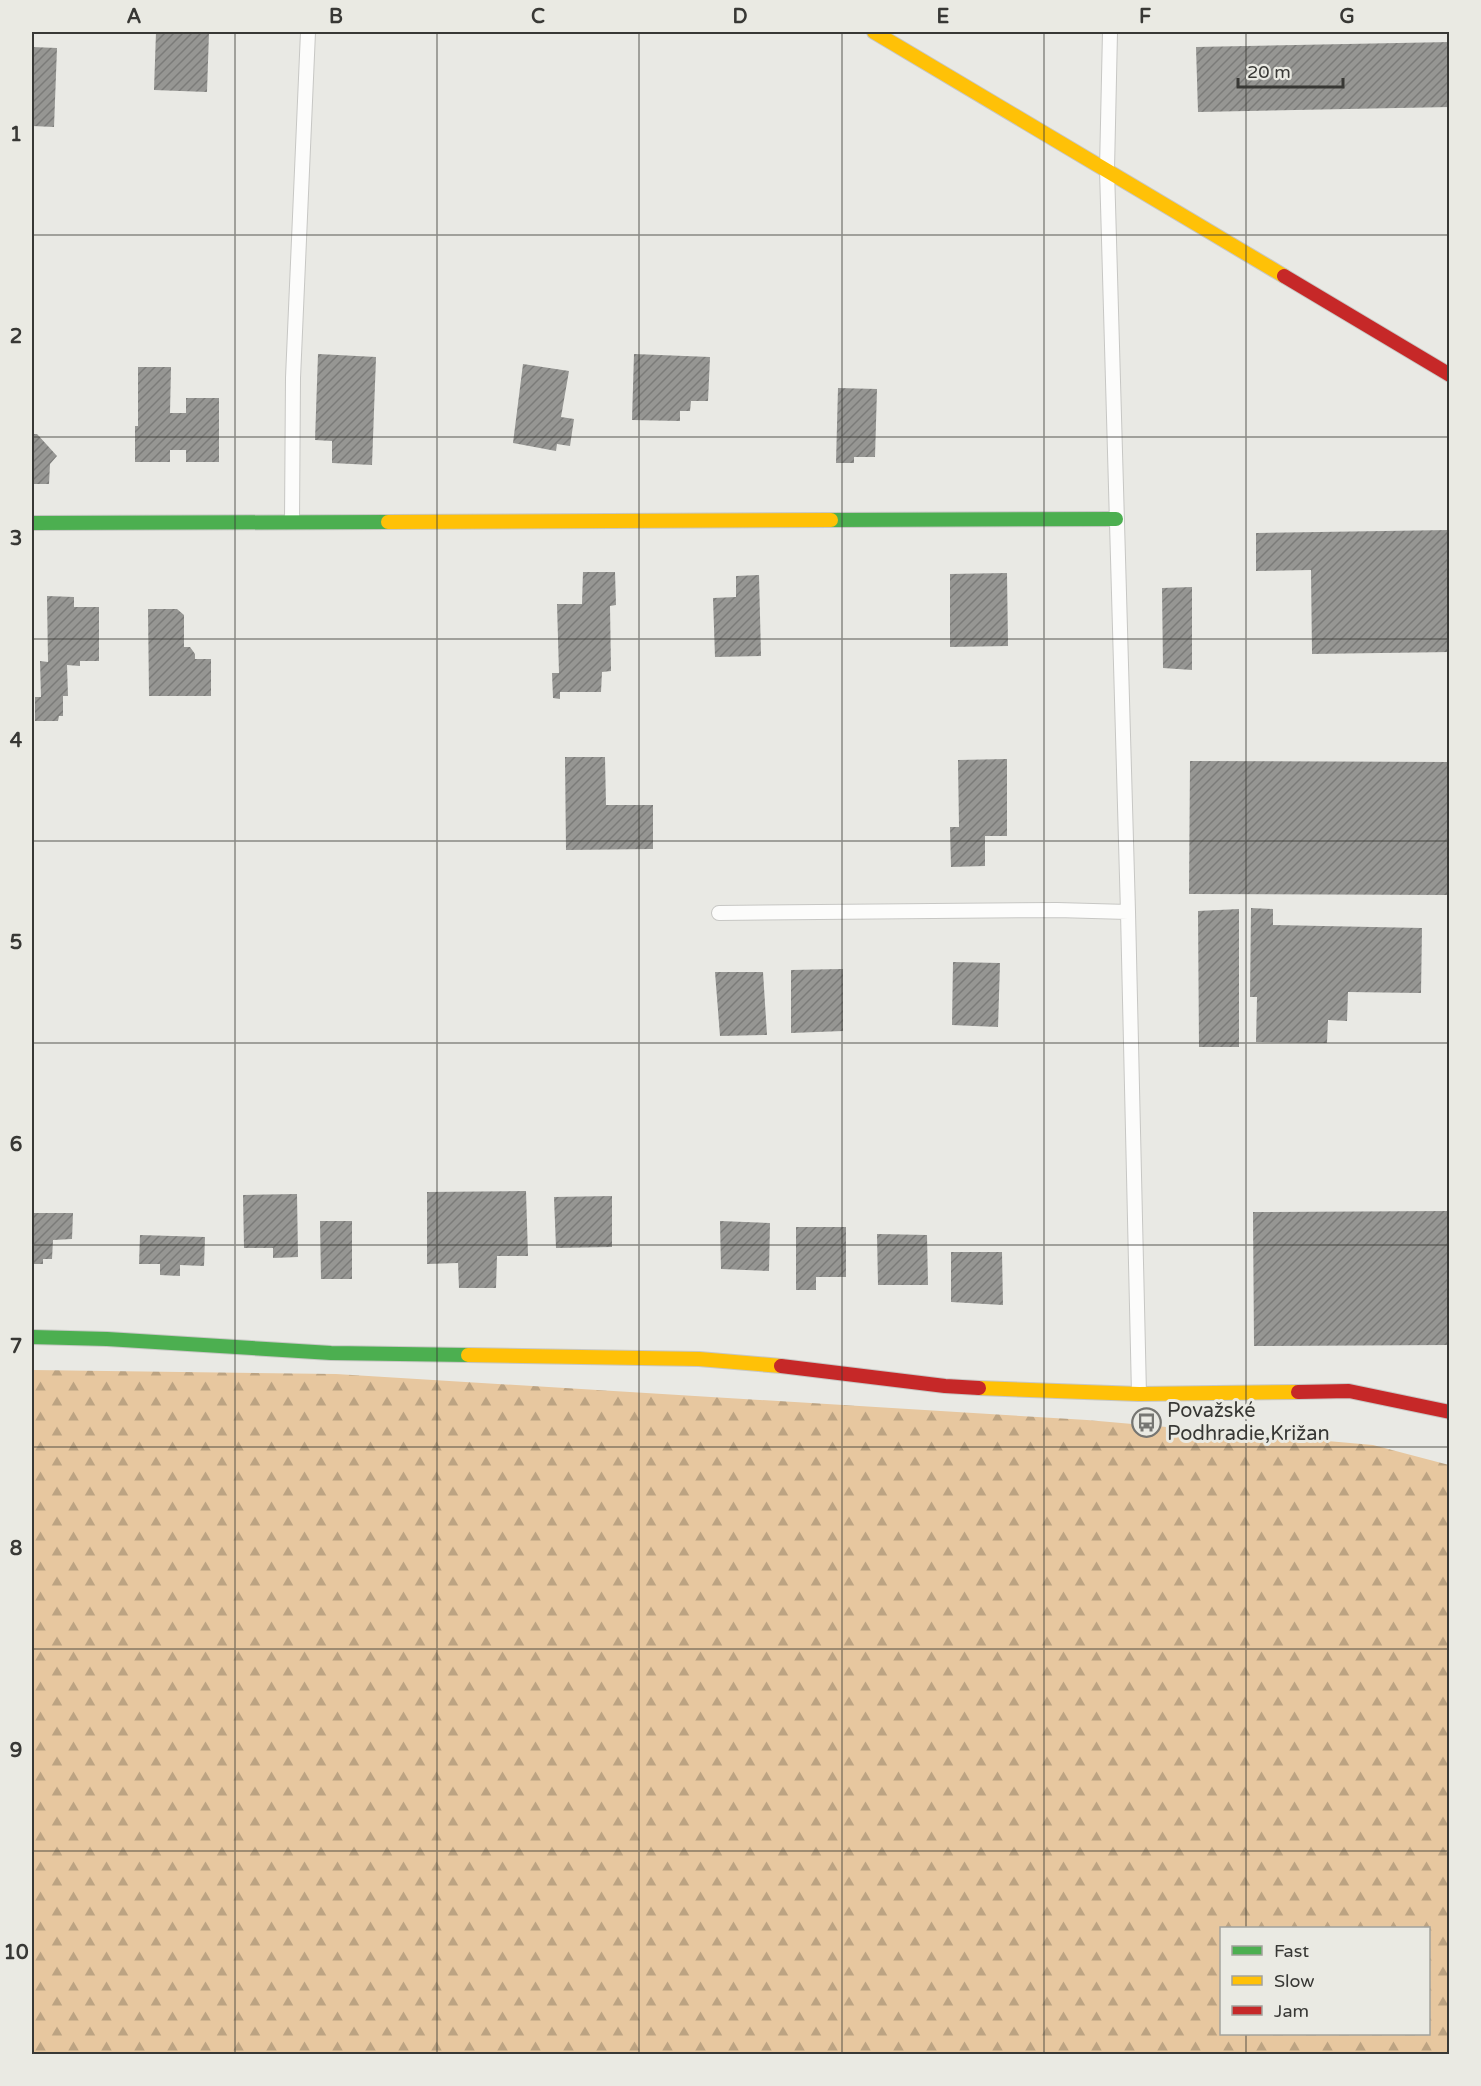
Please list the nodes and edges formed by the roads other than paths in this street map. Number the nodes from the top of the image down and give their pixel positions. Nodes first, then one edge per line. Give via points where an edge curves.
1 (308, 32) edge
2 (874, 32) edge
3 (1110, 32) edge
4 (1107, 169) junction
5 (1449, 375) edge
6 (1116, 519) junction
7 (291, 522) junction
8 (32, 524) edge
9 (1128, 912) junction
10 (719, 913) dead end
11 (32, 1337) edge
12 (1139, 1394) junction
13 (1449, 1412) edge

1 - 7 lane via 292,378
2 - 4 street
3 - 4 lane
4 - 5 street
4 - 6 lane
6 - 7 street
6 - 9 lane
7 - 8 street
9 - 10 lane
9 - 12 lane
11 - 12 street via 331,1353 699,1359 945,1386
12 - 13 street via 1349,1391

